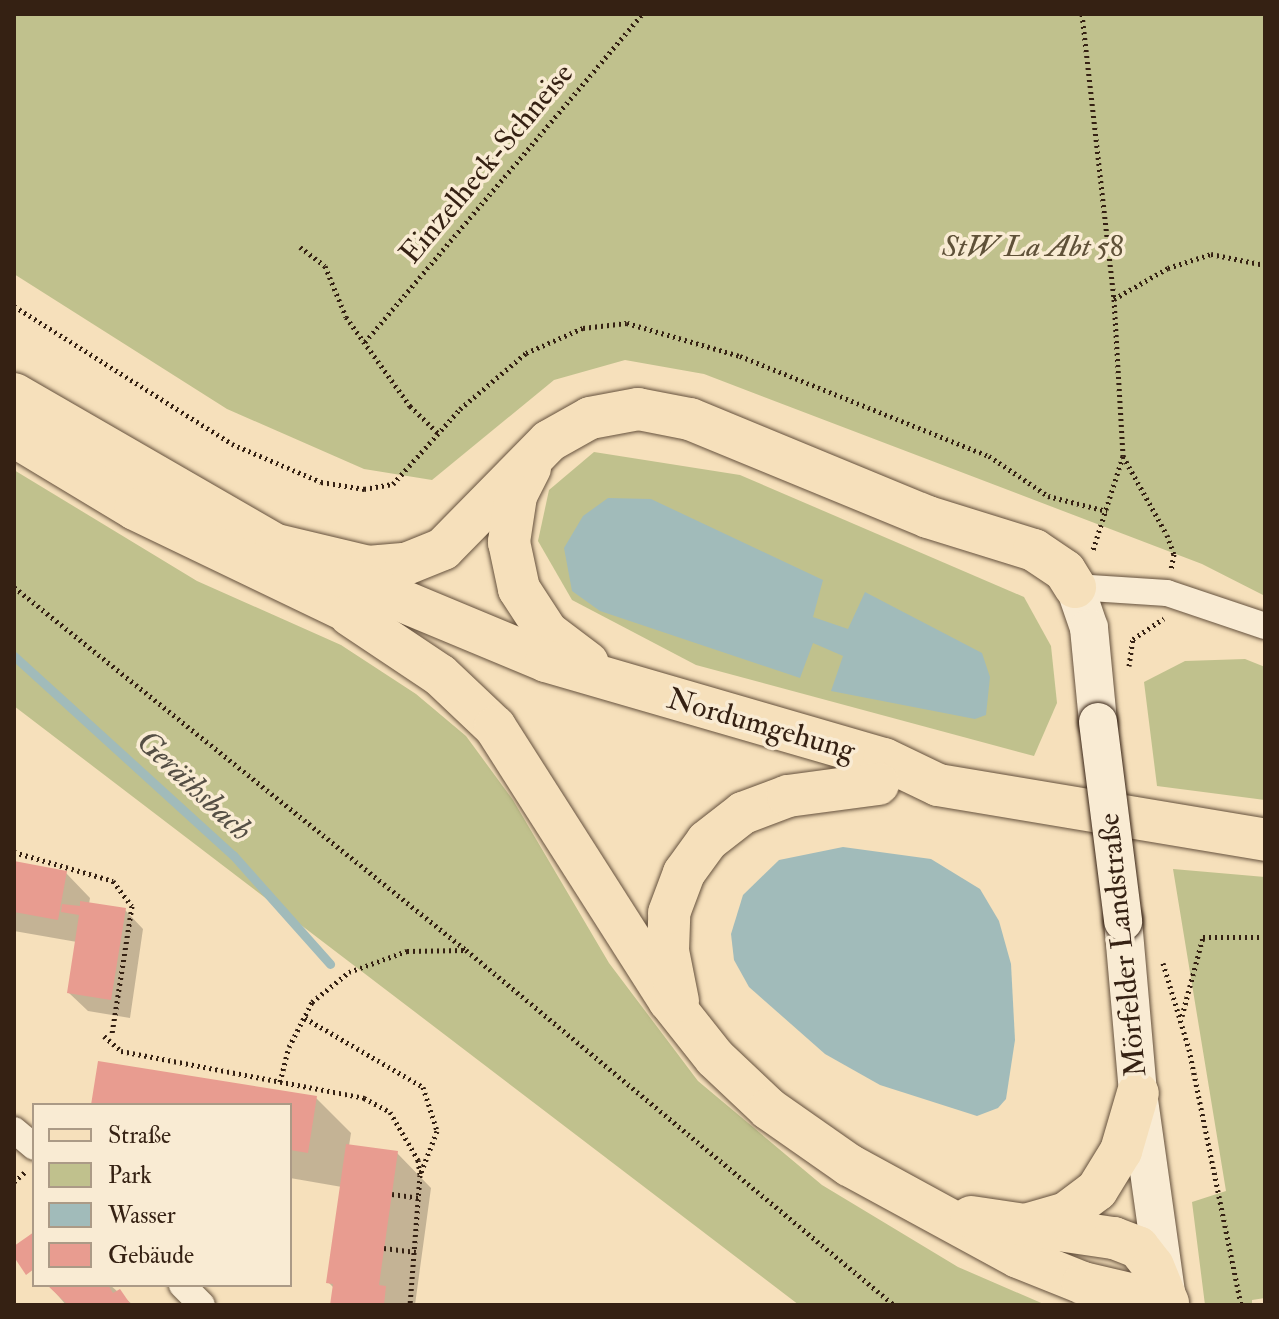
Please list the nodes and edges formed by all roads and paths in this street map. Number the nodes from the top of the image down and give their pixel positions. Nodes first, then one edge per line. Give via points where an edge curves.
1 (642, 14) edge
2 (1082, 14) edge
3 (300, 247) dead end
4 (1265, 265) edge
5 (1114, 299) junction
6 (365, 342) junction
7 (14, 394) edge
8 (439, 434) dead end
9 (14, 436) edge
10 (549, 441) junction
11 (276, 545) junction
12 (14, 587) edge
13 (1075, 587) junction
14 (350, 615) junction
15 (1265, 626) edge
16 (634, 689) junction
17 (878, 784) junction
18 (938, 785) junction
19 (1265, 840) edge
20 (14, 852) edge
21 (1265, 937) edge
22 (1161, 947) dead end
23 (466, 950) junction
24 (1181, 1017) junction
25 (305, 1018) junction
26 (112, 1033) dead end
27 (695, 1034) junction
28 (104, 1036) dead end
29 (280, 1082) junction
30 (1138, 1093) junction
31 (14, 1130) edge
32 (32, 1145) edge
33 (420, 1175) junction
34 (897, 1192) junction
35 (392, 1194) dead end
36 (420, 1198) junction
37 (1020, 1227) junction
38 (384, 1248) dead end
39 (416, 1252) junction
40 (184, 1287) edge
41 (1168, 1304) edge
42 (202, 1305) edge
43 (410, 1305) edge
44 (894, 1305) edge
45 (1241, 1305) edge

1 - 6 path, Einzelheck-Schneise
2 - 5 path
3 - 6 path via 325,266 346,317
4 - 5 path via 1211,254 1168,268
5 - 13 path via 1123,456 1099,536
6 - 8 path via 410,406
7 - 11 main road
9 - 14 main road via 135,509
10 - 11 main road via 460,536 424,558 368,567
10 - 13 main road via 614,411 666,412 928,517 1034,550 1065,571
10 - 16 main road via 523,483 511,519 509,542 519,589 547,632 567,650
11 - 16 main road, Nordumgehung via 546,661
12 - 23 path
13 - 15 street via 1167,593
13 - 30 main road, Mörfelder Landstraße, bridge via 1089,628
14 - 17 main road via 630,716
14 - 27 main road via 440,675 495,727 647,968
16 - 18 main road, Nordumgehung via 884,759
17 - 18 main road
17 - 27 main road via 788,796 743,813 707,841 684,873 669,913 672,979
18 - 19 main road, Nordumgehung
20 - 26 path via 113,881 132,906
21 - 24 path via 1203,937
22 - 24 path
23 - 25 path via 407,951 349,972 312,1002
23 - 44 path
24 - 45 path
25 - 29 path via 289,1047
25 - 33 path via 423,1087 437,1131
27 - 34 main road via 769,1109
28 - 29 path via 121,1051
29 - 33 path via 364,1098 390,1112 418,1160
30 - 37 main road via 1121,1151 1097,1190 1065,1214
30 - 41 main road, Mörfelder Landstraße
31 - 32 street
33 - 36 path
34 - 37 main road via 954,1213
34 - 41 main road via 1031,1262 1083,1283
35 - 36 path
36 - 39 path
37 - 41 main road via 1114,1238 1138,1247 1153,1266
38 - 39 path
39 - 43 path
40 - 42 street

